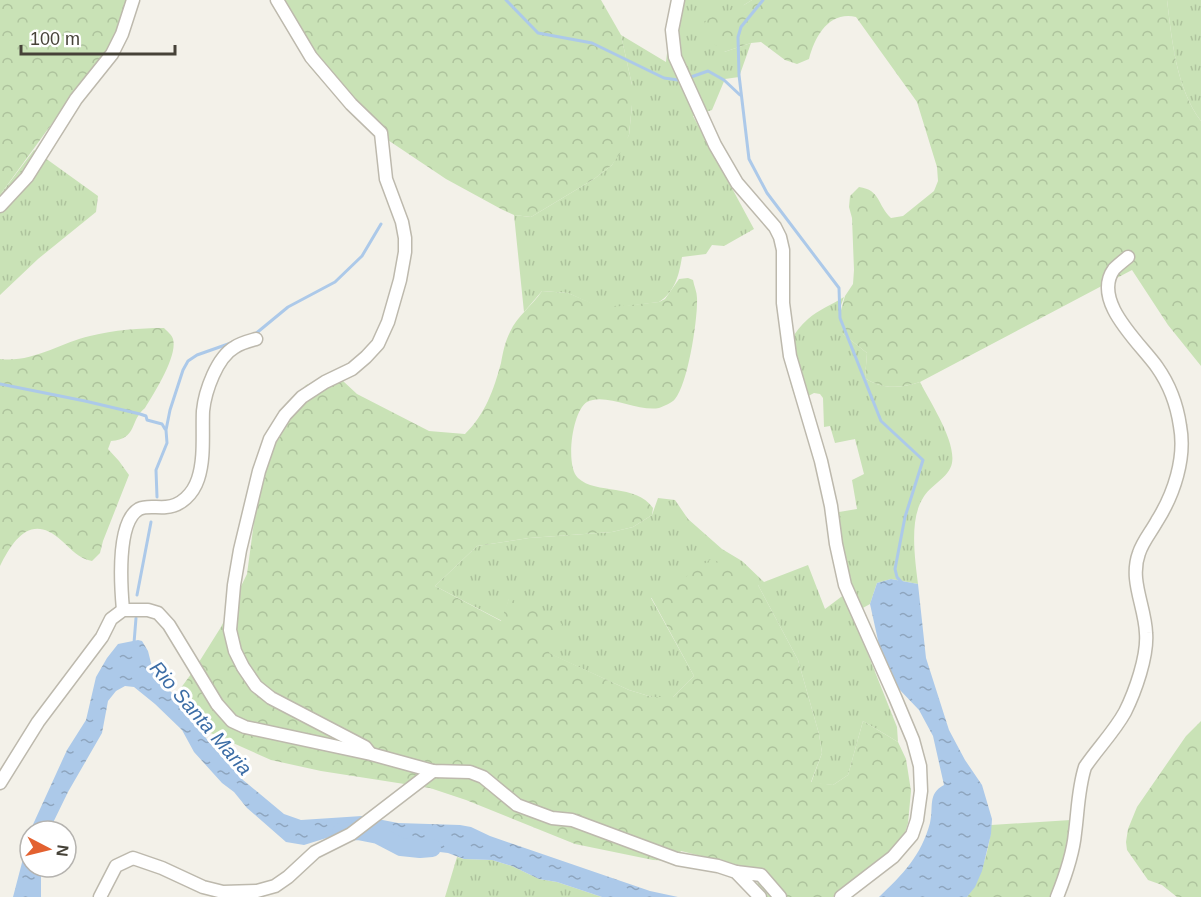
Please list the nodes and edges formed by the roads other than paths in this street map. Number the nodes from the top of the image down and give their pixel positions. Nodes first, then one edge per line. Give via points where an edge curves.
1 (133, 0) edge
2 (277, 0) edge
3 (678, 0) edge
4 (0, 206) edge
5 (1128, 256) dead end
6 (256, 339) dead end
7 (123, 610) junction
8 (371, 754) junction
9 (433, 771) junction
10 (0, 783) edge
11 (736, 872) junction
12 (100, 897) edge
13 (760, 897) edge
14 (780, 897) edge
15 (840, 897) edge
16 (1057, 897) edge

1 - 4 street via 112,54 76,99 27,177
2 - 8 street via 311,57 381,133 386,179 402,222 405,252 388,322 378,344 352,369 302,397 270,439 240,550 230,630 235,651 256,687 365,747
3 - 15 street via 672,30 675,57 737,183 780,237 790,356 821,461 845,585 913,740 920,766 921,791 912,835 893,857
5 - 16 street via 1114,270 1108,292 1124,327 1167,385 1176,406 1181,454 1168,502 1138,553 1136,586 1146,630 1140,670 1125,711 1085,767 1070,858
6 - 7 street via 233,347 213,375 203,408 198,480 188,496 178,505 140,508 128,523 122,561
7 - 8 street via 158,613 232,721
7 - 10 street via 111,619
8 - 9 street
9 - 11 street via 470,772 483,777 517,806 572,820 677,859
9 - 12 street via 351,834 315,852 288,878 274,885 256,891 223,892 133,858 116,866
11 - 13 street
11 - 14 street via 761,875

